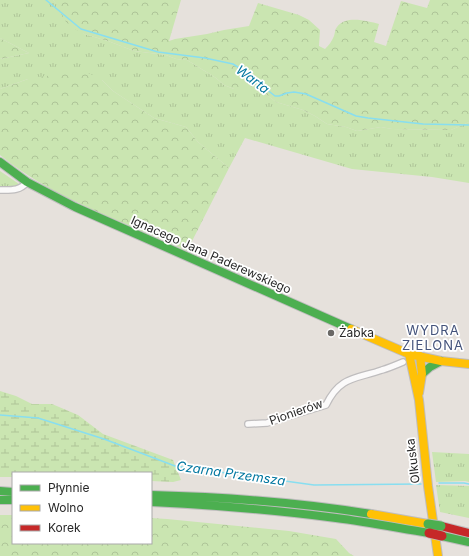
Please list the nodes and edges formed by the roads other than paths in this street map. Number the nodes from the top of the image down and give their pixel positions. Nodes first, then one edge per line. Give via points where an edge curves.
1 (0, 162) edge
2 (27, 182) junction
3 (0, 190) edge
4 (409, 354) junction
5 (420, 356) junction
6 (441, 361) junction
7 (403, 362) dead end
8 (469, 364) edge
9 (422, 374) junction
10 (419, 400) junction
11 (248, 424) dead end
12 (0, 491) edge
13 (12, 492) edge
14 (152, 495) edge
15 (0, 500) edge
16 (12, 500) edge
17 (152, 502) edge
18 (434, 530) junction
19 (469, 533) edge
20 (469, 542) edge
21 (438, 556) edge

1 - 2 main road, Ignacego Jana Paderewskiego
2 - 3 street via 18,189
2 - 4 main road, Ignacego Jana Paderewskiego via 95,217
4 - 5 main road, Ignacego Jana Paderewskiego
4 - 10 main road, Olkuska
5 - 6 main road, Ignacego Jana Paderewskiego
5 - 9 main road, Olkuska
6 - 8 main road, Ignacego Jana Paderewskiego
6 - 9 main road
7 - 11 street, Pionierów via 347,381 337,389 326,405 267,423
9 - 10 main road, Olkuska
10 - 18 main road, Olkuska
12 - 13 main road
14 - 18 main road via 218,498 333,509
15 - 16 main road
17 - 18 main road via 243,508
18 - 19 main road, bridge via 442,526
18 - 20 main road
18 - 21 main road, Olkuska

